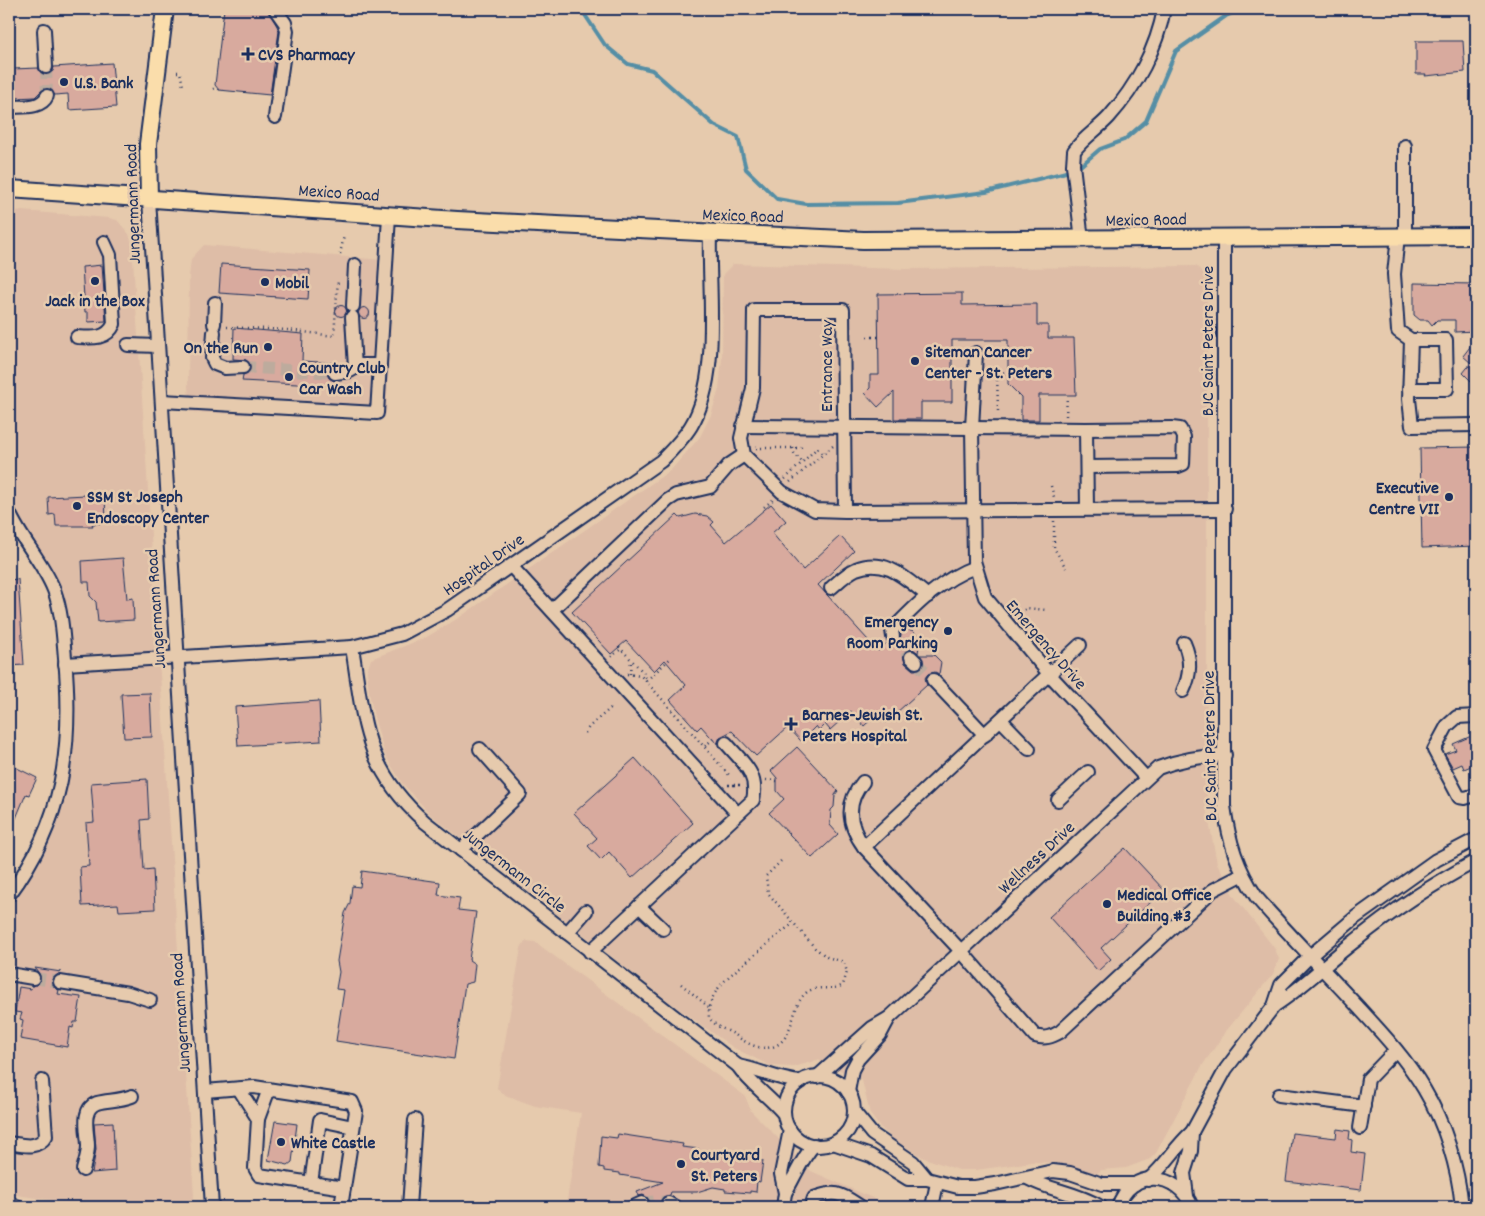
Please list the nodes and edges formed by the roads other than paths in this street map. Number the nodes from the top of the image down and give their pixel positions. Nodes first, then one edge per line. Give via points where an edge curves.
1 (165, 9) edge
2 (275, 9) edge
3 (1164, 9) edge
4 (44, 30) dead end
5 (46, 67) tunnel mouth
6 (47, 96) dead end
7 (9, 107) edge
8 (275, 117) dead end
9 (1405, 146) dead end
10 (9, 189) edge
11 (149, 199) junction
12 (389, 216) junction
13 (710, 234) junction
14 (1401, 236) junction
15 (1476, 236) edge
16 (1224, 237) junction
17 (1082, 240) junction
18 (104, 242) dead end
19 (355, 265) dead end
20 (216, 303) dead end
21 (77, 337) dead end
22 (1411, 340) junction
23 (128, 345) dead end
24 (158, 346) junction
25 (976, 353) dead end
26 (380, 365) junction
27 (243, 367) tunnel mouth
28 (355, 368) junction
29 (335, 373) tunnel mouth
30 (1409, 390) junction
31 (162, 402) junction
32 (1476, 425) edge
33 (743, 426) junction
34 (844, 427) junction
35 (972, 428) junction
36 (1086, 429) junction
37 (749, 451) junction
38 (1087, 467) junction
39 (1087, 509) junction
40 (1225, 509) junction
41 (972, 510) junction
42 (846, 511) junction
43 (9, 512) edge
44 (511, 566) junction
45 (975, 567) junction
46 (831, 588) dead end
47 (928, 596) junction
48 (552, 610) junction
49 (893, 637) dead end
50 (1184, 643) dead end
51 (1080, 645) dead end
52 (352, 646) junction
53 (178, 657) junction
54 (65, 664) junction
55 (1050, 675) junction
56 (933, 680) tunnel mouth
57 (1183, 691) dead end
58 (1476, 716) edge
59 (1001, 720) junction
60 (985, 734) junction
61 (726, 743) dead end
62 (1028, 749) dead end
63 (480, 750) dead end
64 (1225, 755) junction
65 (1088, 772) dead end
66 (1146, 778) junction
67 (863, 782) dead end
68 (1476, 795) edge
69 (1058, 800) dead end
70 (737, 813) junction
71 (1476, 839) edge
72 (864, 847) junction
73 (461, 850) junction
74 (1476, 860) edge
75 (1242, 875) junction
76 (9, 895) edge
77 (639, 906) junction
78 (586, 911) dead end
79 (663, 929) dead end
80 (567, 933) junction
81 (961, 951) junction
82 (590, 952) junction
83 (1310, 956) junction
84 (1323, 969) junction
85 (9, 974) edge
86 (33, 978) tunnel mouth
87 (60, 982) tunnel mouth
88 (150, 1000) dead end
89 (1274, 1006) junction
90 (889, 1018) junction
91 (1396, 1050) junction
92 (738, 1066) junction
93 (817, 1077) junction
94 (42, 1081) dead end
95 (801, 1082) junction
96 (239, 1088) junction
97 (269, 1089) junction
98 (204, 1091) junction
99 (848, 1092) junction
100 (1279, 1095) dead end
101 (132, 1096) dead end
102 (1364, 1106) junction
103 (854, 1112) junction
104 (784, 1114) junction
105 (258, 1119) junction
106 (415, 1120) dead end
107 (353, 1127) junction
108 (1360, 1128) dead end
109 (790, 1130) junction
110 (1192, 1132) junction
111 (9, 1143) edge
112 (833, 1143) junction
113 (814, 1145) junction
114 (83, 1170) dead end
115 (1027, 1178) junction
116 (1148, 1180) junction
117 (932, 1181) junction
118 (311, 1183) junction
119 (1135, 1184) junction
120 (344, 1188) junction
121 (785, 1193) junction
122 (1190, 1202) edge
123 (9, 1206) edge
124 (14, 1207) edge
125 (212, 1207) edge
126 (341, 1207) edge
127 (409, 1207) edge
128 (783, 1207) edge
129 (811, 1207) edge
130 (861, 1207) edge
131 (932, 1207) edge
132 (1101, 1207) edge
133 (1118, 1207) edge
134 (1462, 1207) edge

1 - 11 main road, Jungermann Road via 148,144
2 - 8 street via 285,22 287,31
3 - 17 street via 1149,57 1125,97 1110,117 1074,151
4 - 5 street
6 - 7 street via 38,104
9 - 14 street
10 - 11 main road, Mexico Road
11 - 12 main road, Mexico Road
11 - 24 street, Jungermann Road
12 - 13 main road, Mexico Road
12 - 26 street
13 - 17 main road, Mexico Road via 863,240
13 - 44 street, Hospital Drive via 709,369 701,403 691,425 661,461
14 - 15 main road, Mexico Road
14 - 16 main road, Mexico Road
14 - 22 street via 1394,274 1398,331
16 - 17 main road, Mexico Road
16 - 40 street, BJC Saint Peters Drive
18 - 21 street via 110,255 114,324 101,337
19 - 28 street
20 - 27 street via 218,328 212,358 214,364 225,368
22 - 30 street
22 - 30 street via 1446,340 1447,389
23 - 24 street
24 - 31 street, Jungermann Road
25 - 35 street, Emergency Drive
26 - 28 street
26 - 31 street via 377,413
28 - 29 street
30 - 32 street via 1412,426
31 - 53 street, Jungermann Road
33 - 34 street
33 - 34 street, Entrance Way via 753,388 754,310 843,310
33 - 37 street, Entrance Way via 741,438
34 - 35 street
34 - 42 street, Entrance Way
35 - 36 street
35 - 41 street, Emergency Drive
36 - 38 street
36 - 38 street via 1172,428 1180,429 1184,437 1183,464 1178,466
37 - 42 street via 782,492 815,510
37 - 48 street via 729,465 710,487 668,500
38 - 39 street
39 - 40 street
39 - 41 street
40 - 64 street, BJC Saint Peters Drive
41 - 42 street
41 - 45 street, Emergency Drive
43 - 54 street via 54,591 61,617
44 - 48 street
44 - 52 street, Hospital Drive via 421,626 379,641
45 - 47 street via 958,573
45 - 55 street, Emergency Drive via 984,597
46 - 47 street via 855,569 877,565 895,570
47 - 49 street via 892,630
48 - 70 street
50 - 57 street via 1189,653 1190,672
51 - 55 street
52 - 53 street, Hospital Drive
52 - 73 street, Jungermann Circle via 367,734 378,765 411,809
53 - 54 street, Hospital Drive
53 - 98 street, Jungermann Road
54 - 76 street via 68,743 58,795 37,849
55 - 59 street
55 - 66 street, Emergency Drive
56 - 60 street
58 - 68 street via 1457,717 1447,726 1434,750 1459,797
59 - 60 street
59 - 62 street
60 - 72 street
61 - 70 street via 748,769 755,783 753,800
63 - 73 street via 520,794
64 - 66 street, Wellness Drive via 1176,761 1158,768
64 - 75 street, BJC Saint Peters Drive via 1227,830 1230,848
65 - 69 street
66 - 81 street, Wellness Drive
67 - 72 street via 855,791 851,821 854,833
70 - 77 street
71 - 83 street via 1404,882
72 - 81 street
73 - 80 street, Jungermann Circle
74 - 84 street via 1391,912
75 - 81 street via 1213,890 1060,1032 1050,1037 1035,1036
75 - 83 street, BJC Saint Peters Drive via 1257,898
77 - 79 street
77 - 82 street
78 - 80 street
80 - 82 street, Jungermann Circle
81 - 90 street, Wellness Drive
82 - 92 street, Jungermann Circle
83 - 84 street, BJC Saint Peters Drive
83 - 89 street via 1281,985
84 - 89 street
84 - 91 street, BJC Saint Peters Drive
85 - 86 street
87 - 88 street via 128,993
89 - 110 street via 1226,1068
90 - 93 street, Wellness Drive via 872,1028
90 - 99 street, Wellness Drive via 880,1035 858,1059 852,1070
91 - 102 street via 1368,1080
91 - 134 street, BJC Saint Peters Drive via 1424,1088 1440,1120 1460,1186
92 - 95 street, Jungermann Circle via 753,1068 778,1079
92 - 104 street, Jungermann Circle via 746,1078 769,1096
93 - 95 street
93 - 99 street via 833,1079
94 - 111 street via 46,1136 31,1146
95 - 104 street via 789,1093
96 - 97 street
96 - 98 street
96 - 105 street
97 - 105 street
97 - 107 street via 352,1102 356,1111
98 - 125 street, Jungermann Road
99 - 103 street
100 - 102 street
101 - 114 street via 118,1102 94,1104 90,1108 86,1121 88,1148
102 - 108 street
103 - 112 street via 848,1130
103 - 117 street via 872,1134 912,1162
104 - 109 street
105 - 118 street via 256,1168 259,1175
106 - 127 street
107 - 118 street via 320,1120
107 - 120 street
109 - 113 street via 801,1141
109 - 121 street via 781,1174
110 - 116 street
110 - 122 street via 1191,1151 1184,1173
112 - 113 street
112 - 117 street via 871,1156 908,1179
113 - 121 street
115 - 117 street via 975,1187
115 - 119 street via 1053,1171 1102,1184
115 - 132 street via 1043,1186 1074,1193
116 - 119 street
116 - 122 street via 1170,1182
117 - 131 street
118 - 120 street
119 - 133 street
120 - 126 street
121 - 128 street
123 - 124 main road
129 - 130 street via 814,1198 829,1192 841,1194

